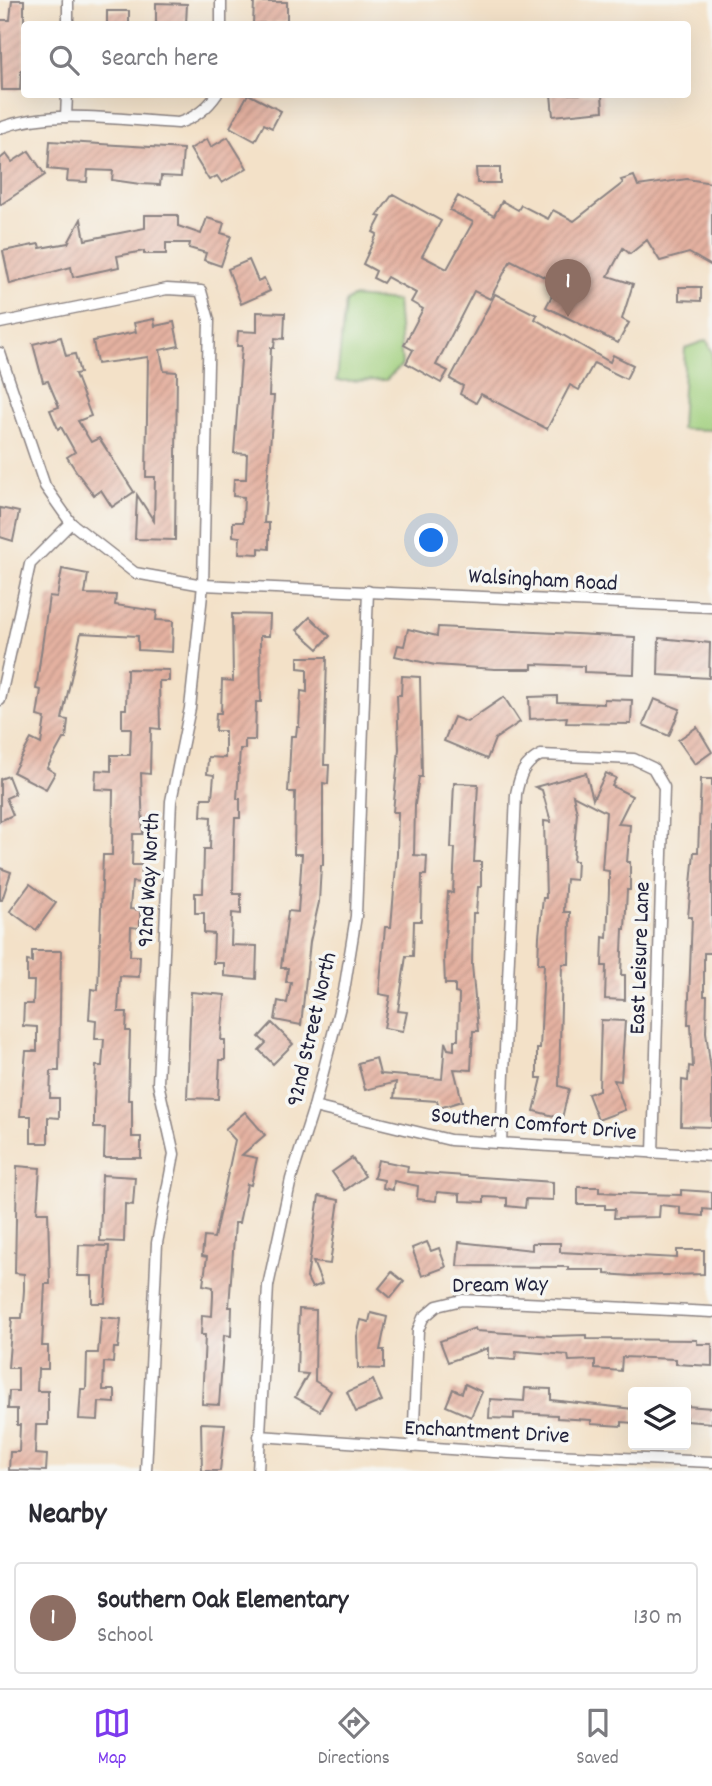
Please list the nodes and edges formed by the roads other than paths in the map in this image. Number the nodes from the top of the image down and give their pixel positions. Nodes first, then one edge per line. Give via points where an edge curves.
1 (68, 0) edge
2 (221, 0) edge
3 (68, 21) edge
4 (221, 21) edge
5 (67, 98) edge
6 (214, 98) edge
7 (66, 117) junction
8 (0, 128) edge
9 (0, 323) edge
10 (0, 353) edge
11 (71, 523) junction
12 (203, 585) junction
13 (368, 592) junction
14 (712, 607) edge
15 (0, 700) edge
16 (314, 1107) junction
17 (501, 1143) junction
18 (653, 1153) junction
19 (712, 1156) edge
20 (712, 1312) edge
21 (260, 1436) junction
22 (413, 1447) junction
23 (712, 1462) edge
24 (146, 1471) edge
25 (258, 1471) edge

1 - 3 street
2 - 4 street
5 - 7 street
6 - 7 street via 191,119 178,123
7 - 8 street via 26,119
9 - 12 street, 92nd Way North via 167,289 201,291 209,320
10 - 11 street, Walsingham Road via 45,486
11 - 12 street, Walsingham Road via 135,573
11 - 15 street via 30,565
12 - 13 street, Walsingham Road
12 - 24 street, 92nd Way North via 190,708 171,801 158,1083 174,1154 157,1243
13 - 14 street, Walsingham Road
13 - 16 street, 92nd Street North via 356,916 344,991
16 - 17 street, Southern Comfort Drive via 427,1135
16 - 21 street, 92nd Street North via 291,1179 268,1286
17 - 18 street, Southern Comfort Drive
17 - 18 street, East Leisure Lane via 520,772 541,755 634,759 653,768 664,787
18 - 19 street, Southern Comfort Drive
20 - 22 street, Dream Way via 528,1301 462,1300 436,1306 422,1318 418,1330
21 - 22 street, Enchantment Drive
21 - 25 street, 92nd Street North
22 - 23 street, Enchantment Drive

